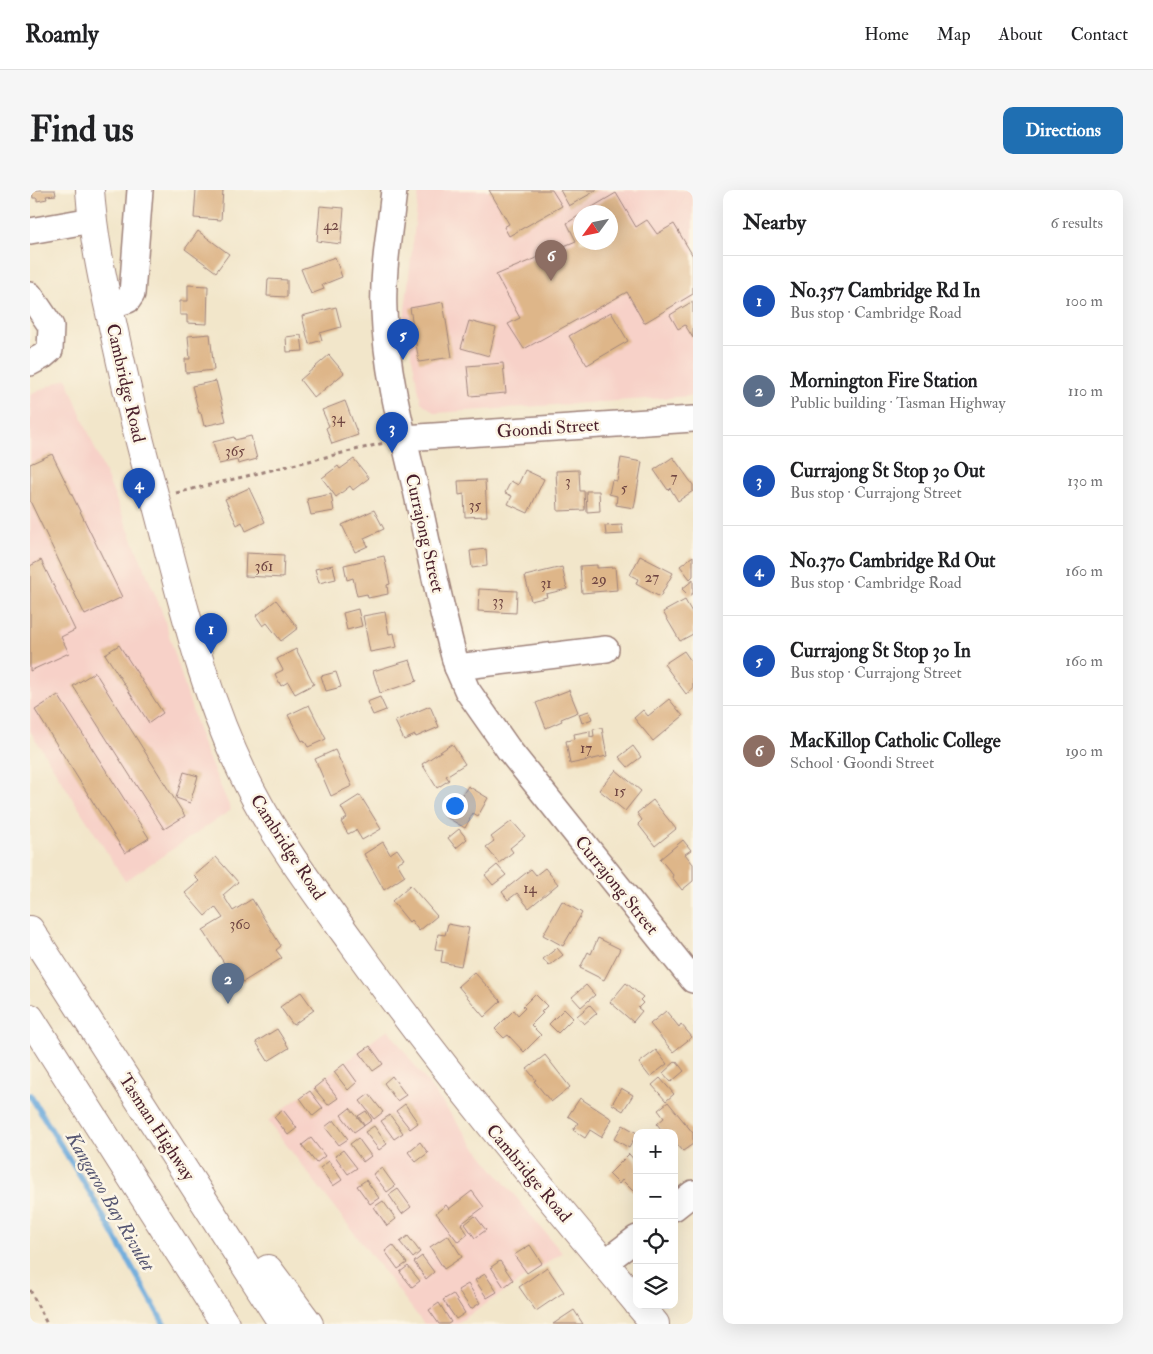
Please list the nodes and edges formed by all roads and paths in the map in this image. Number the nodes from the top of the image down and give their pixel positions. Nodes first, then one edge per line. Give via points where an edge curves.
1 (90, 190) edge
2 (140, 190) edge
3 (394, 190) edge
4 (92, 220) junction
5 (30, 231) edge
6 (30, 295) edge
7 (108, 306) junction
8 (30, 363) edge
9 (693, 419) edge
10 (404, 438) junction
11 (155, 498) junction
12 (606, 650) dead end
13 (456, 667) junction
14 (30, 930) edge
15 (693, 980) edge
16 (30, 1018) edge
17 (48, 1048) junction
18 (126, 1080) junction
19 (693, 1193) edge
20 (678, 1205) edge
21 (633, 1241) edge
22 (604, 1263) junction
23 (30, 1290) edge
24 (633, 1297) edge
25 (642, 1309) edge
26 (47, 1324) edge
27 (209, 1324) edge
28 (225, 1324) edge
29 (283, 1324) edge
30 (309, 1324) edge
31 (655, 1324) edge

1 - 4 main road, Cambridge Road
2 - 7 street, Cambridge Road via 132,294 128,300
3 - 10 street, Currajong Street via 383,308 389,370
4 - 5 street
4 - 7 main road, Cambridge Road
6 - 8 street via 51,326 50,350
7 - 11 main road, Cambridge Road
9 - 10 street, Goondi Street
10 - 11 path
10 - 13 street, Currajong Street
11 - 22 main road, Cambridge Road via 203,670 221,724 252,791 301,870 387,992 484,1118
12 - 13 street
13 - 15 street, Currajong Street via 467,690 509,750
14 - 18 main road, Tasman Highway
16 - 17 main road
17 - 27 main road
17 - 28 main road
18 - 29 main road, Tasman Highway
18 - 30 main road
19 - 20 street
21 - 22 street
22 - 24 main road, Cambridge Road
23 - 26 path
25 - 31 main road

